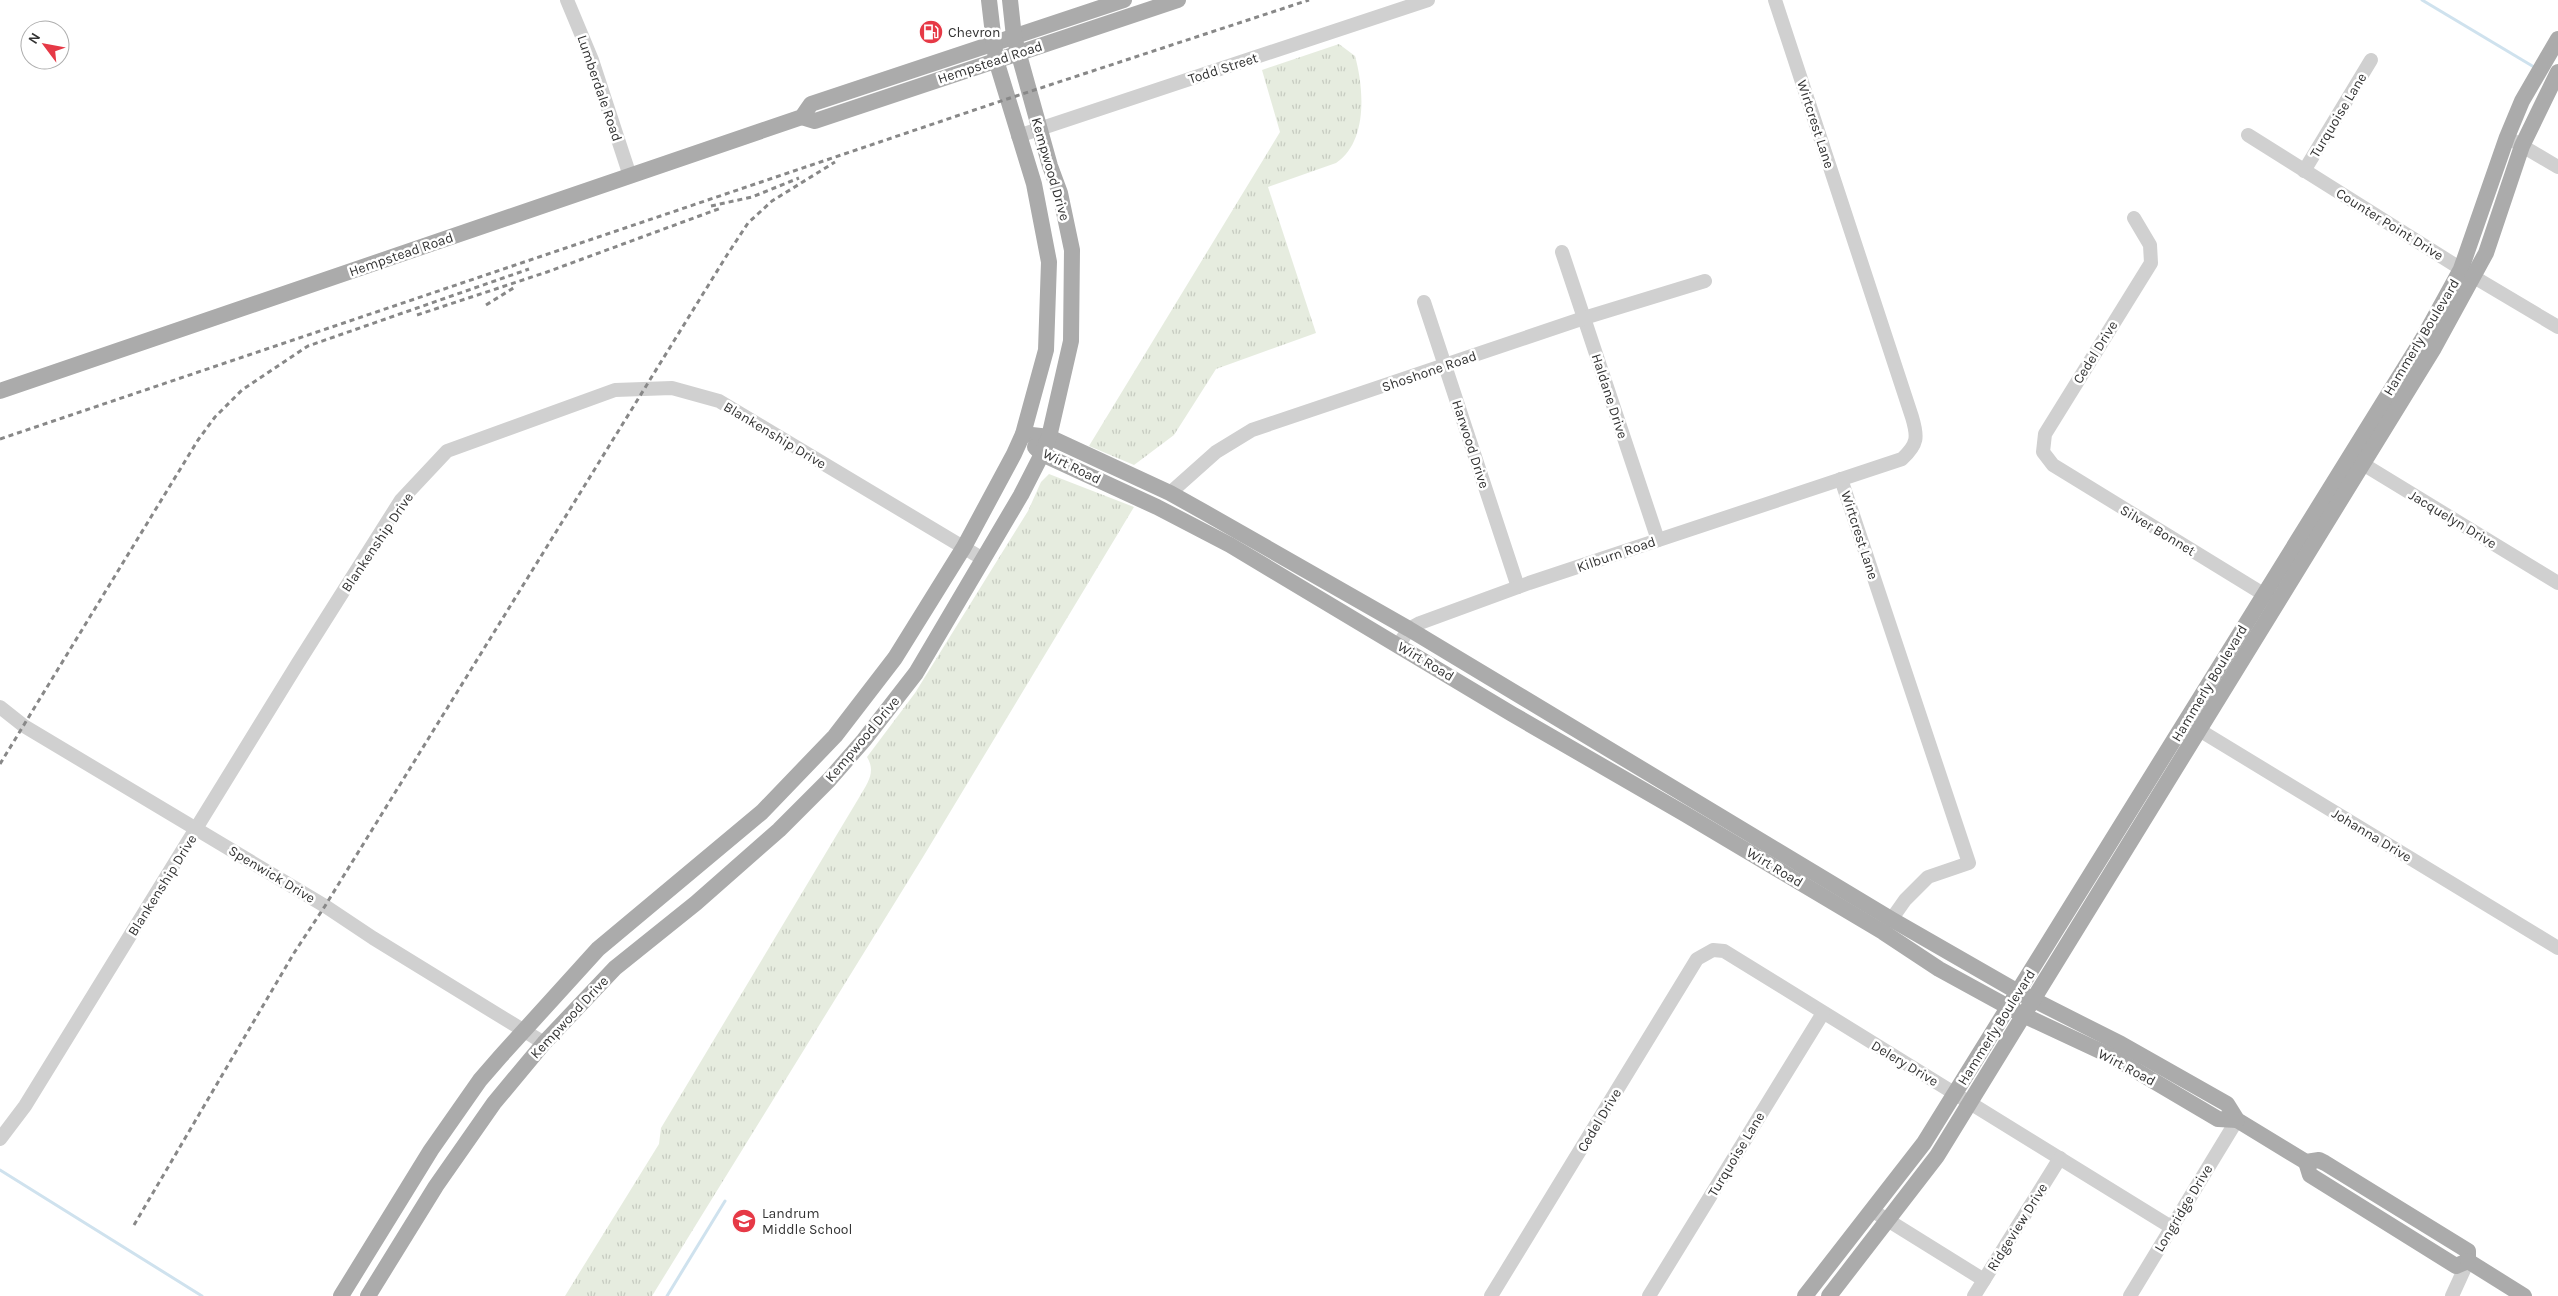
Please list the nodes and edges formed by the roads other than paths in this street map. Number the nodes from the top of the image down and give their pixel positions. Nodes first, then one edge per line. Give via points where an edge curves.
1 (568, 0) edge
2 (989, 0) edge
3 (1010, 0) edge
4 (1124, 0) edge
5 (1178, 0) edge
6 (1428, 0) edge
7 (1775, 0) edge
8 (1014, 37) junction
9 (2558, 39) edge
10 (995, 52) junction
11 (1019, 53) junction
12 (2371, 60) dead end
13 (2558, 72) edge
14 (1040, 129) junction
15 (1018, 136) junction
16 (2248, 136) dead end
17 (2506, 137) junction
18 (2522, 146) junction
19 (2558, 167) edge
20 (2304, 171) junction
21 (630, 176) junction
22 (2134, 218) dead end
23 (1562, 252) dead end
24 (2468, 273) junction
25 (1072, 277) junction
26 (1048, 279) junction
27 (1706, 281) dead end
28 (1424, 302) dead end
29 (1584, 318) junction
30 (2558, 327) edge
31 (1445, 365) junction
32 (0, 390) edge
33 (1023, 434) junction
34 (1050, 438) junction
35 (2043, 452) joint
36 (1042, 454) junction
37 (2348, 456) junction
38 (2363, 464) junction
39 (1841, 478) junction
40 (1170, 493) junction
41 (1658, 540) junction
42 (964, 548) junction
43 (982, 558) junction
44 (2558, 582) edge
45 (1518, 587) junction
46 (2264, 594) junction
47 (2278, 603) junction
48 (1409, 629) junction
49 (1399, 644) junction
50 (0, 706) edge
51 (2193, 726) junction
52 (197, 830) junction
53 (1887, 926) junction
54 (2558, 948) edge
55 (1713, 950) joint
56 (2025, 995) junction
57 (2016, 1012) junction
58 (1823, 1013) junction
59 (524, 1030) junction
60 (544, 1043) junction
61 (1955, 1094) junction
62 (1970, 1103) junction
63 (2237, 1120) junction
64 (0, 1139) edge
65 (2060, 1158) junction
66 (397, 1205) junction
67 (1873, 1211) junction
68 (417, 1217) junction
69 (1888, 1222) junction
70 (2171, 1227) junction
71 (2468, 1261) junction
72 (1984, 1280) junction
73 (341, 1296) edge
74 (368, 1296) edge
75 (1491, 1296) edge
76 (1649, 1296) edge
77 (1805, 1296) edge
78 (1828, 1296) edge
79 (1974, 1296) edge
80 (2130, 1296) edge
81 (2452, 1296) edge
82 (2524, 1296) edge

1 - 21 street, Lumberdale Road via 592,60
2 - 10 main road, Kempwood Drive
3 - 8 main road, Kempwood Drive
4 - 8 main road, Hempstead Road
5 - 11 main road, Hempstead Road
6 - 14 street, Todd Street
7 - 39 street, Wirtcrest Lane via 1917,434 1913,449 1902,459
8 - 10 main road, Hempstead Road
8 - 11 main road, Kempwood Drive
9 - 17 main road, Hammerly Boulevard via 2522,101
10 - 11 main road, Hempstead Road
10 - 15 main road, Kempwood Drive
10 - 21 main road, Hempstead Road via 815,121 802,117
11 - 14 main road, Kempwood Drive
12 - 20 street, Turquoise Lane
13 - 18 main road, Hammerly Boulevard
14 - 15 street, Todd Street
14 - 25 main road, Kempwood Drive via 1060,193 1072,250
15 - 26 main road, Kempwood Drive via 1034,184 1049,262
16 - 20 street, Counter Point Drive
17 - 18 street
17 - 24 main road, Hammerly Boulevard
18 - 19 street
18 - 24 main road, Hammerly Boulevard via 2498,222
20 - 24 street, Counter Point Drive
21 - 32 main road, Hempstead Road
22 - 35 street, Cedel Drive via 2150,245 2150,263 2045,434
23 - 29 street, Haldane Drive
24 - 30 street, Counter Point Drive
24 - 37 main road, Hammerly Boulevard
24 - 38 main road, Hammerly Boulevard via 2434,348
25 - 26 main road
25 - 34 main road, Kempwood Drive via 1071,341
26 - 33 main road, Kempwood Drive via 1046,350
27 - 29 street, Shoshone Road
28 - 31 street, Harwood Drive
29 - 31 street, Shoshone Road
29 - 41 street, Haldane Drive
31 - 40 street, Shoshone Road via 1252,430 1216,452
31 - 45 street, Harwood Drive
33 - 34 main road, Wirt Road
33 - 36 main road, Wirt Road
33 - 42 main road, Kempwood Drive
34 - 36 main road, Kempwood Drive
34 - 40 main road, Wirt Road
35 - 46 street, Silver Bonnet via 2053,465
36 - 43 main road, Kempwood Drive
36 - 49 main road, Wirt Road via 1198,527
37 - 38 street, Jacquelyn Drive
37 - 46 main road, Hammerly Boulevard
38 - 44 street, Jacquelyn Drive
38 - 47 main road, Hammerly Boulevard
39 - 41 street, Kilburn Road
39 - 53 street, Wirtcrest Lane via 1969,863 1928,877
40 - 48 main road, Wirt Road
41 - 45 street, Kilburn Road
42 - 43 street, Blankenship Drive
42 - 52 street, Blankenship Drive via 719,401 672,388 615,390 519,424 447,451 402,500
42 - 59 main road, Kempwood Drive via 895,658 809,766 762,812 598,949
43 - 60 main road, Kempwood Drive via 916,672 829,780 736,869 615,968
45 - 48 street, Kilburn Road
46 - 47 street, Silver Bonnet
46 - 51 main road, Hammerly Boulevard
47 - 51 main road, Hammerly Boulevard
48 - 49 street
48 - 53 main road, Wirt Road
49 - 53 main road, Wirt Road via 1512,714
50 - 52 street, Spenwick Drive via 24,726
51 - 54 street, Johanna Drive
51 - 56 main road, Hammerly Boulevard
52 - 59 street, Spenwick Drive
52 - 64 street, Blankenship Drive via 25,1106
53 - 56 main road, Wirt Road
53 - 57 main road, Wirt Road via 1940,969
55 - 58 street, Delery Drive via 1724,951
55 - 75 street, Cedel Drive via 1697,959
56 - 57 main road, Hammerly Boulevard
56 - 63 main road, Wirt Road via 2227,1104
57 - 61 main road, Hammerly Boulevard
57 - 62 main road, Hammerly Boulevard
57 - 63 main road, Wirt Road via 2112,1057 2218,1118
58 - 61 street, Delery Drive
58 - 76 street, Turquoise Lane
59 - 60 street, Spenwick Drive
59 - 66 main road, Kempwood Drive via 480,1080
60 - 68 main road, Kempwood Drive via 494,1103
61 - 62 street, Delery Drive
61 - 67 main road, Hammerly Boulevard via 1924,1143
62 - 65 street, Delery Drive
62 - 69 main road, Hammerly Boulevard via 1933,1163
63 - 70 street, Longridge Drive
63 - 71 main road, Wirt Road via 2306,1162 2310,1175 2456,1266
65 - 70 street, Delery Drive
65 - 72 street, Ridgeview Drive
66 - 68 main road
66 - 73 main road, Kempwood Drive
67 - 69 street
67 - 77 main road, Hammerly Boulevard
68 - 74 main road, Kempwood Drive
69 - 72 street
69 - 78 main road, Hammerly Boulevard
70 - 80 street, Longridge Drive
71 - 81 street
71 - 82 main road, Wirt Road
72 - 79 street, Ridgeview Drive

